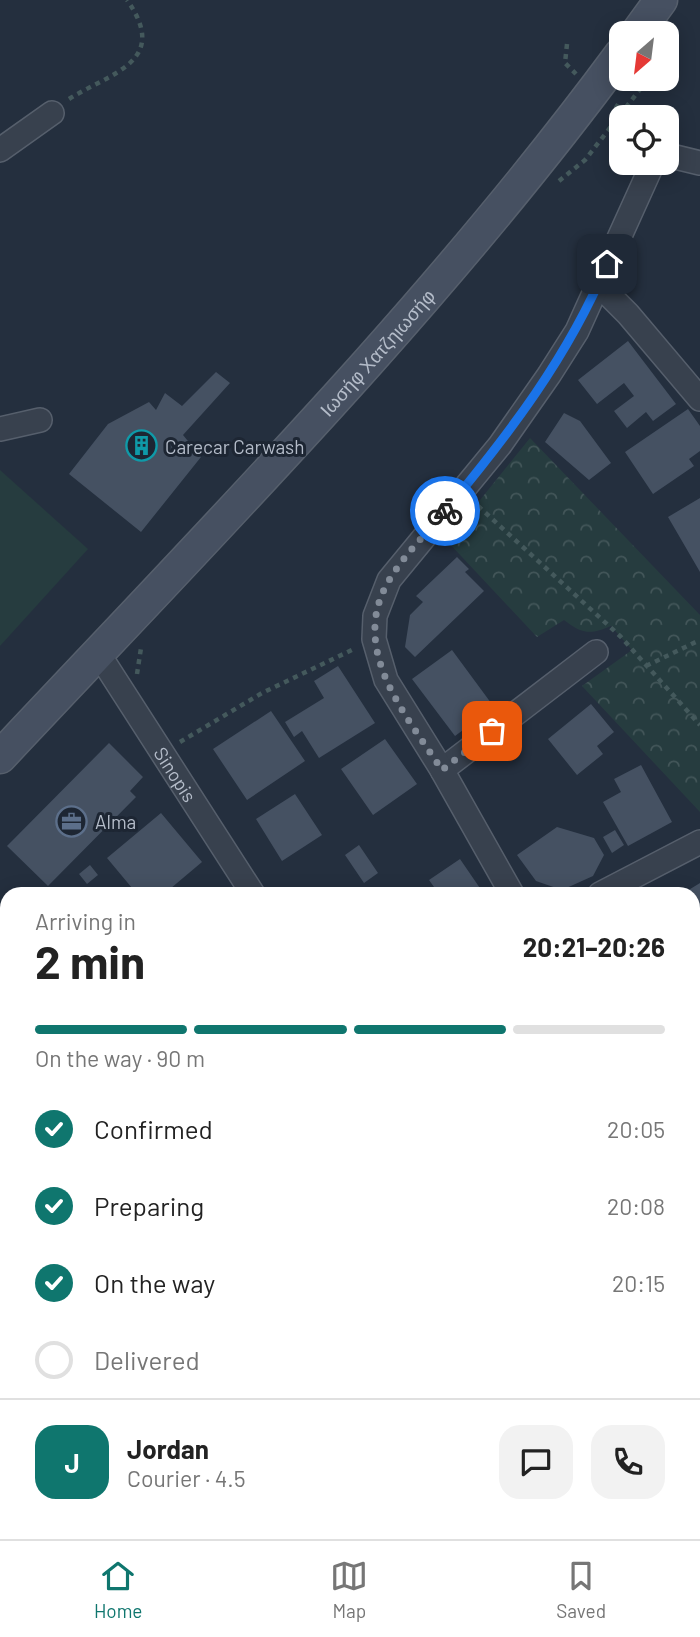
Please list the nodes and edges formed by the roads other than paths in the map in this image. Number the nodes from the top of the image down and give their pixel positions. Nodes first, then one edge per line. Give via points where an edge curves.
1 (662, 0) edge
2 (646, 21) edge
3 (609, 70) edge
4 (52, 113) road end
5 (0, 150) edge
6 (679, 158) edge
7 (700, 163) edge
8 (648, 175) edge
9 (598, 285) junction
10 (700, 399) edge
11 (40, 421) dead end
12 (0, 429) edge
13 (596, 652) dead end
14 (98, 653) junction
15 (0, 757) edge
16 (442, 770) junction
17 (700, 842) edge
18 (248, 887) edge
19 (508, 887) edge
20 (628, 887) edge

1 - 2 main road
3 - 14 main road, Ιωσήφ Χατζηιωσήφ via 449,271
4 - 5 street
6 - 7 street
8 - 9 street
9 - 10 street
9 - 16 street via 550,375 523,414 389,580 378,602 374,639 380,667 395,699
11 - 12 street
13 - 16 street
14 - 15 main road, Ιωσήφ Χατζηιωσήφ
14 - 18 street, Sinopis
16 - 19 street
17 - 20 street

